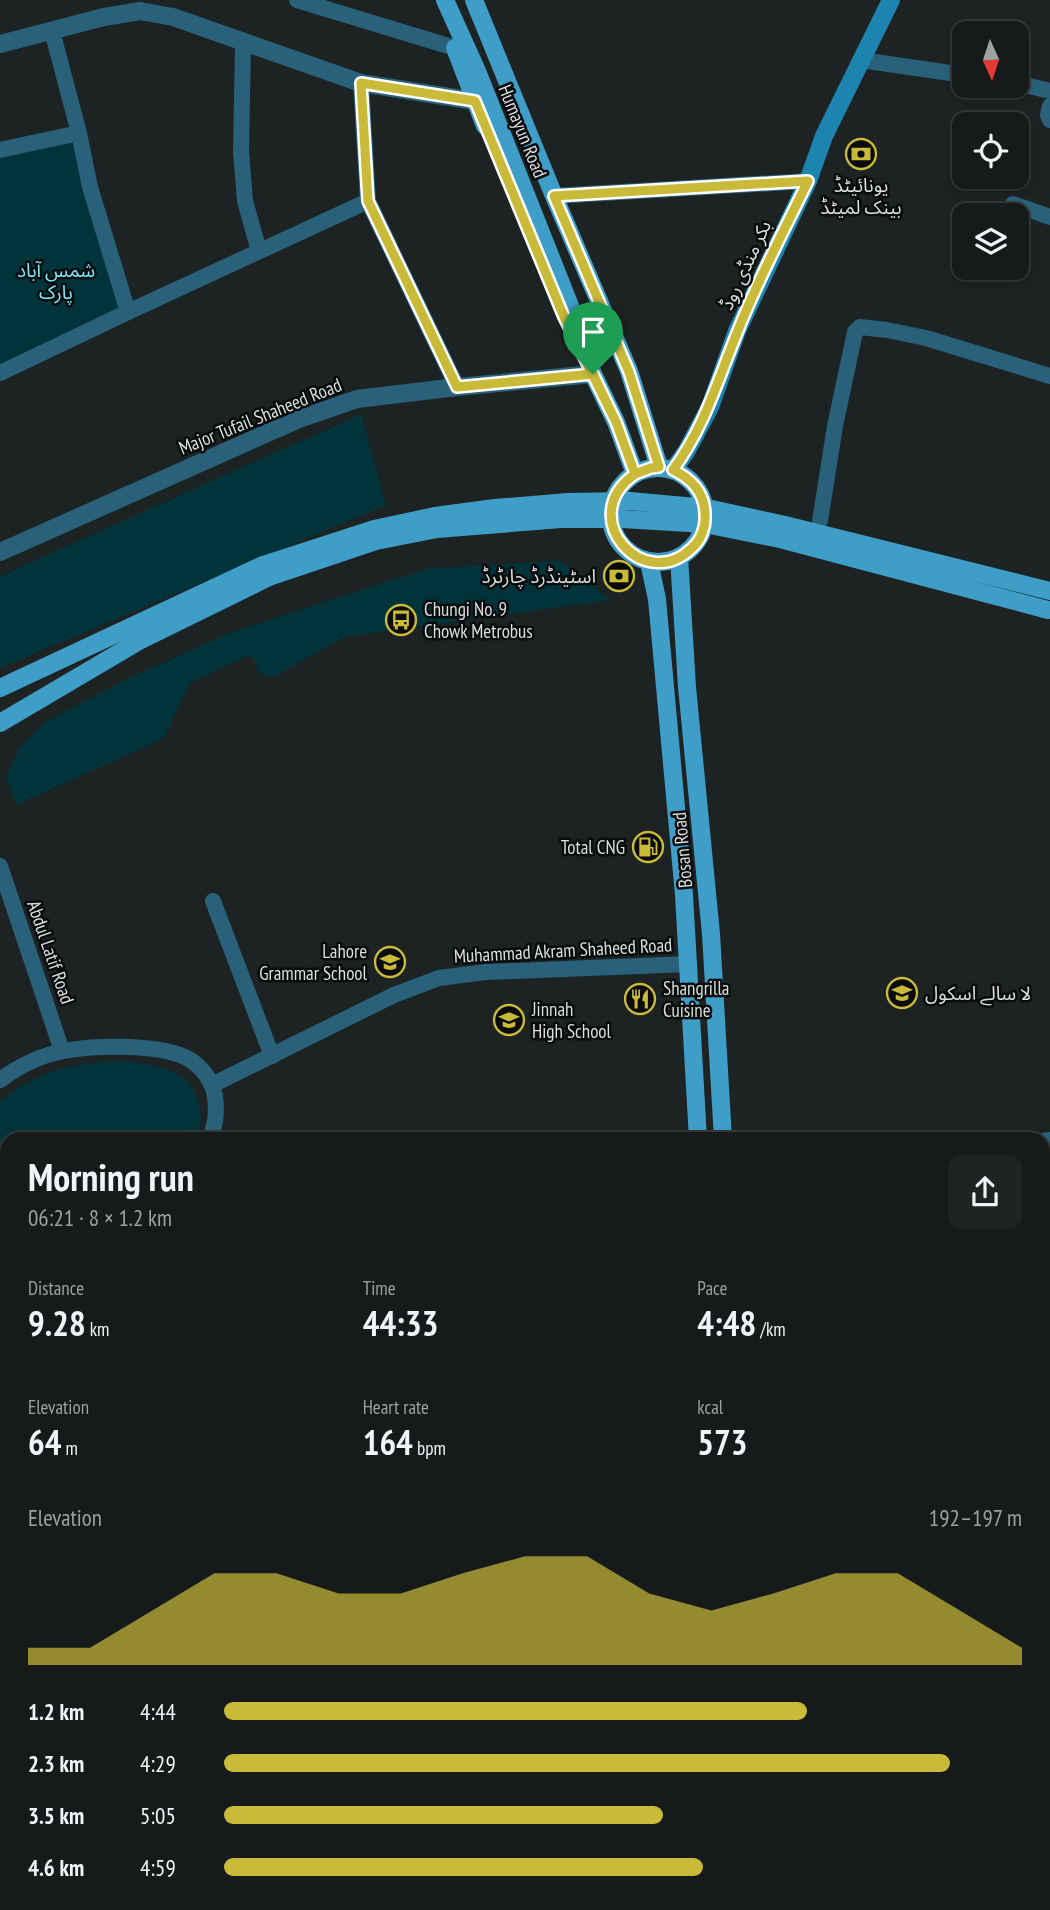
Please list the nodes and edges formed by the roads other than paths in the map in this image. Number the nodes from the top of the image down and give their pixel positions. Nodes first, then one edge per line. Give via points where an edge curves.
1 (297, 0) edge
2 (444, 0) edge
3 (474, 0) edge
4 (891, 0) edge
5 (52, 31) junction
6 (243, 43) junction
7 (0, 44) edge
8 (455, 48) junction
9 (861, 60) junction
10 (952, 73) edge
11 (361, 83) junction
12 (1029, 86) edge
13 (1050, 91) edge
14 (475, 101) junction
15 (1050, 106) edge
16 (1050, 120) edge
17 (79, 133) junction
18 (0, 150) edge
19 (808, 181) junction
20 (554, 196) junction
21 (368, 201) junction
22 (1029, 210) edge
23 (1050, 217) edge
24 (259, 251) junction
25 (128, 312) junction
26 (0, 373) edge
27 (593, 374) junction
28 (1050, 376) edge
29 (457, 387) junction
30 (666, 469) junction
31 (635, 474) junction
32 (820, 521) dead end
33 (0, 552) edge
34 (679, 557) junction
35 (649, 562) junction
36 (266, 571) junction
37 (1050, 591) edge
38 (1050, 610) edge
39 (0, 688) edge
40 (0, 723) edge
41 (0, 866) edge
42 (212, 901) dead end
43 (689, 964) junction
44 (62, 1051) junction
45 (272, 1056) junction
46 (0, 1080) edge
47 (212, 1085) junction
48 (213, 1132) edge
49 (698, 1132) edge
50 (723, 1132) edge

1 - 8 street
2 - 8 main road
2 - 27 main road, Humayun Road via 477,71
3 - 20 main road, Humayun Road
4 - 9 main road, بکر منڈی روڈ
5 - 6 street via 140,10
5 - 7 street
5 - 17 street
6 - 11 street
6 - 24 street via 244,201
8 - 14 main road
9 - 10 street
9 - 19 main road, بکر منڈی روڈ
11 - 14 street
11 - 21 street
12 - 13 street
14 - 27 main road via 564,317
15 - 16 street
17 - 18 street
17 - 25 street via 90,187
19 - 20 street
19 - 30 main road, بکر منڈی روڈ via 737,331 710,407 686,452
20 - 30 main road, Humayun Road
21 - 24 street
21 - 29 street
22 - 23 street
24 - 25 street
25 - 26 street
27 - 29 street, Major Tufail Shaheed Road
27 - 31 main road, Humayun Road
28 - 32 street via 926,338 860,327 855,332 835,426
29 - 33 street, Major Tufail Shaheed Road via 357,399 299,419
30 - 31 main road
30 - 34 main road via 694,483 705,506 703,533
31 - 35 main road via 617,490 610,517 621,545
34 - 35 main road
34 - 50 main road, Bosan Road
35 - 43 main road, Bosan Road via 657,598
36 - 37 main road, bridge via 374,529 435,516 568,502 630,501 720,511
36 - 38 main road, bridge via 437,528 622,519 705,524 780,539
36 - 39 main road
36 - 40 main road
41 - 44 street, Abdul Latif Road
42 - 45 street
43 - 45 street, Muhammad Akram Shaheed Road via 439,978 394,995
43 - 49 main road, Bosan Road
44 - 46 street
44 - 47 street via 104,1046 166,1052 192,1061
45 - 47 street, Muhammad Akram Shaheed Road
47 - 48 street via 216,1106

